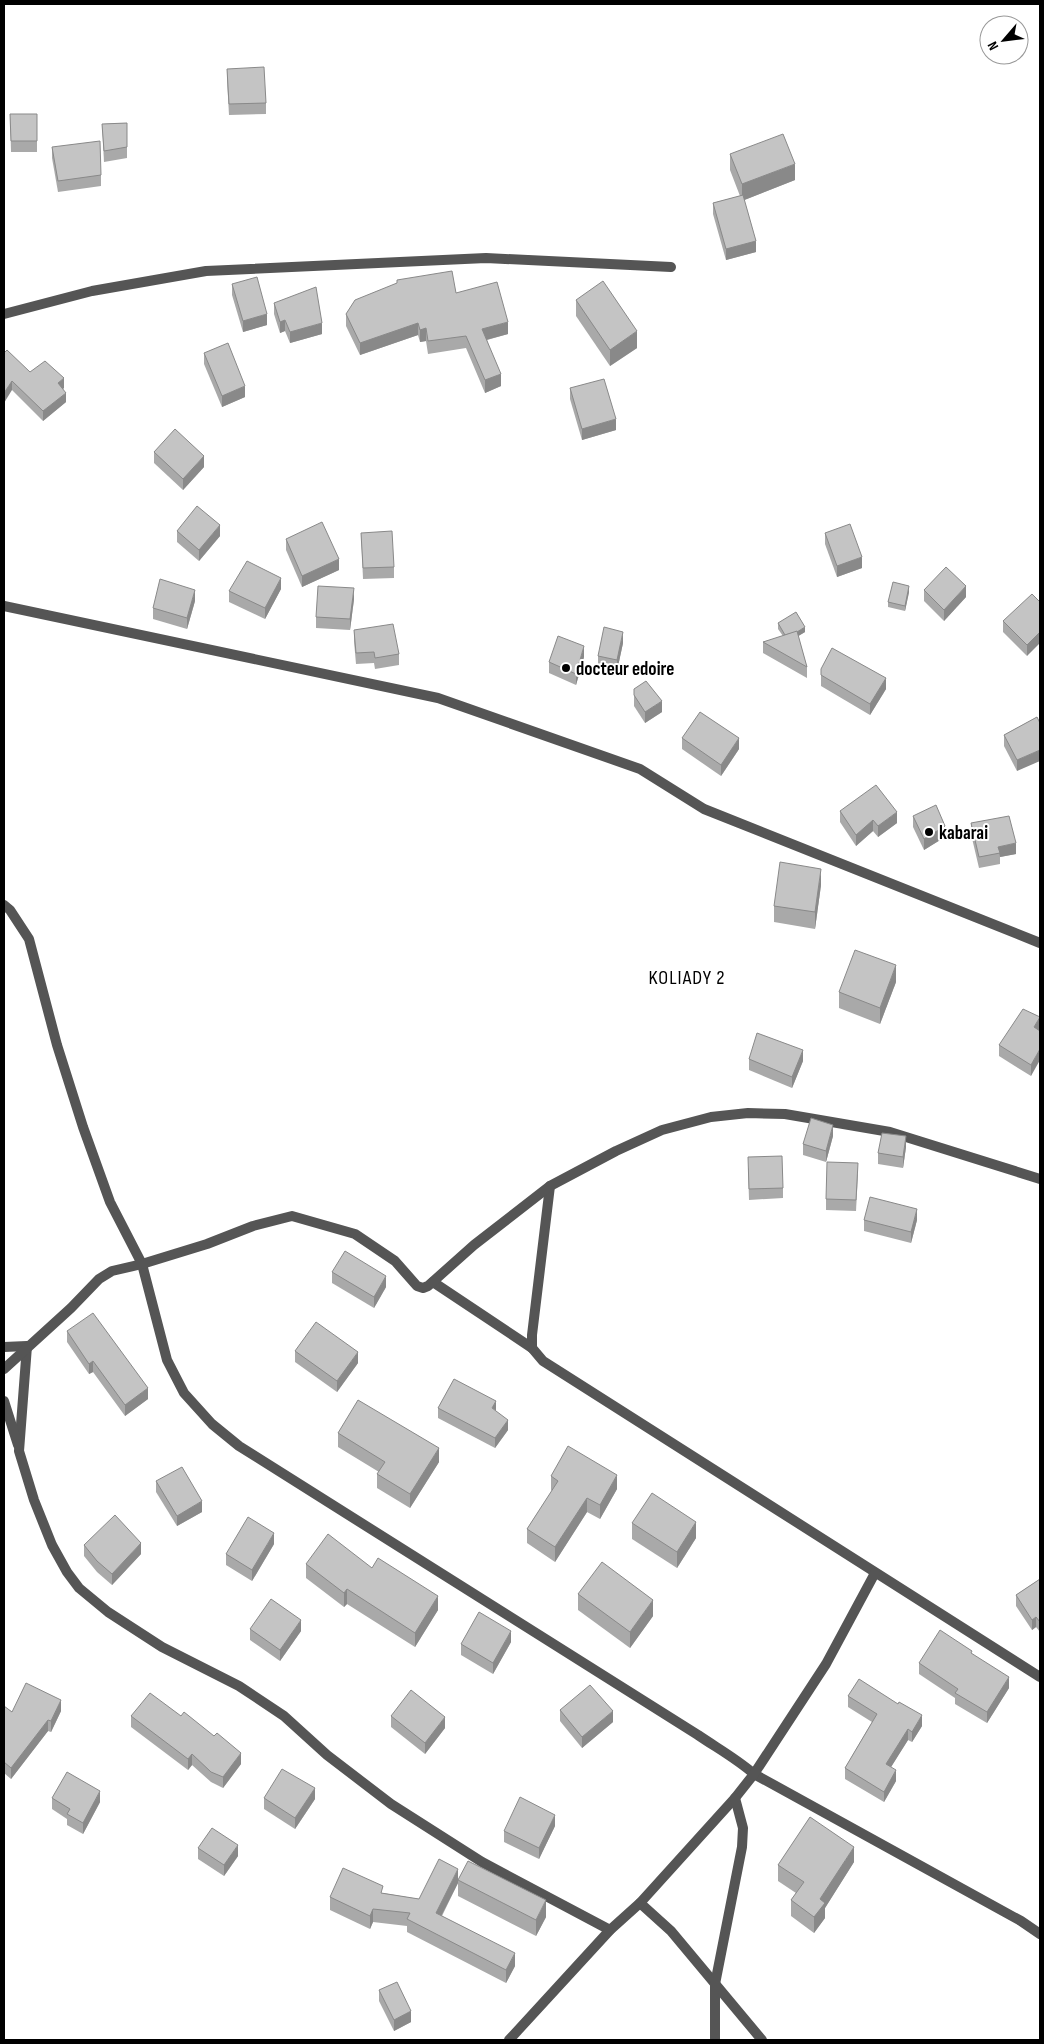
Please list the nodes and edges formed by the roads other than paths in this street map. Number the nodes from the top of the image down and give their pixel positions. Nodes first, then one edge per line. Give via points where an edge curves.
1 (671, 267) dead end
2 (4, 314) edge
3 (4, 606) edge
4 (4, 905) edge
5 (1040, 943) edge
6 (1040, 1178) edge
7 (550, 1186) junction
8 (142, 1264) junction
9 (433, 1282) junction
10 (27, 1346) junction
11 (4, 1347) edge
12 (532, 1348) junction
13 (4, 1369) edge
14 (4, 1401) edge
15 (19, 1451) junction
16 (875, 1574) junction
17 (1040, 1677) edge
18 (754, 1774) junction
19 (735, 1798) junction
20 (640, 1903) junction
21 (610, 1930) junction
22 (1040, 1934) edge
23 (715, 1984) junction
24 (508, 2040) edge
25 (715, 2040) edge
26 (762, 2040) edge

1 - 2 street via 486,258 206,271 92,291
3 - 5 street via 438,698 640,769 704,809
4 - 8 street via 29,939 83,1128 110,1202
6 - 7 street via 890,1132 785,1114 748,1113 711,1117 662,1130
7 - 9 street via 474,1245
7 - 12 street
8 - 9 street via 292,1216 355,1234 395,1261 417,1286 422,1288
8 - 10 street via 112,1271 99,1279
8 - 18 street via 170,1366 184,1393 212,1424 239,1446 698,1735
9 - 12 street
10 - 11 street
10 - 13 street
10 - 15 street
12 - 16 street via 543,1361
14 - 15 street
15 - 21 street via 52,1545 79,1588 108,1612 162,1647 239,1686 284,1716 327,1755 390,1804 482,1862
16 - 17 street
16 - 18 street via 826,1664
18 - 19 street
18 - 22 street
19 - 20 street
19 - 23 street via 743,1828 742,1847
20 - 21 street
20 - 23 street via 671,1931
21 - 24 street
23 - 25 street
23 - 26 street

